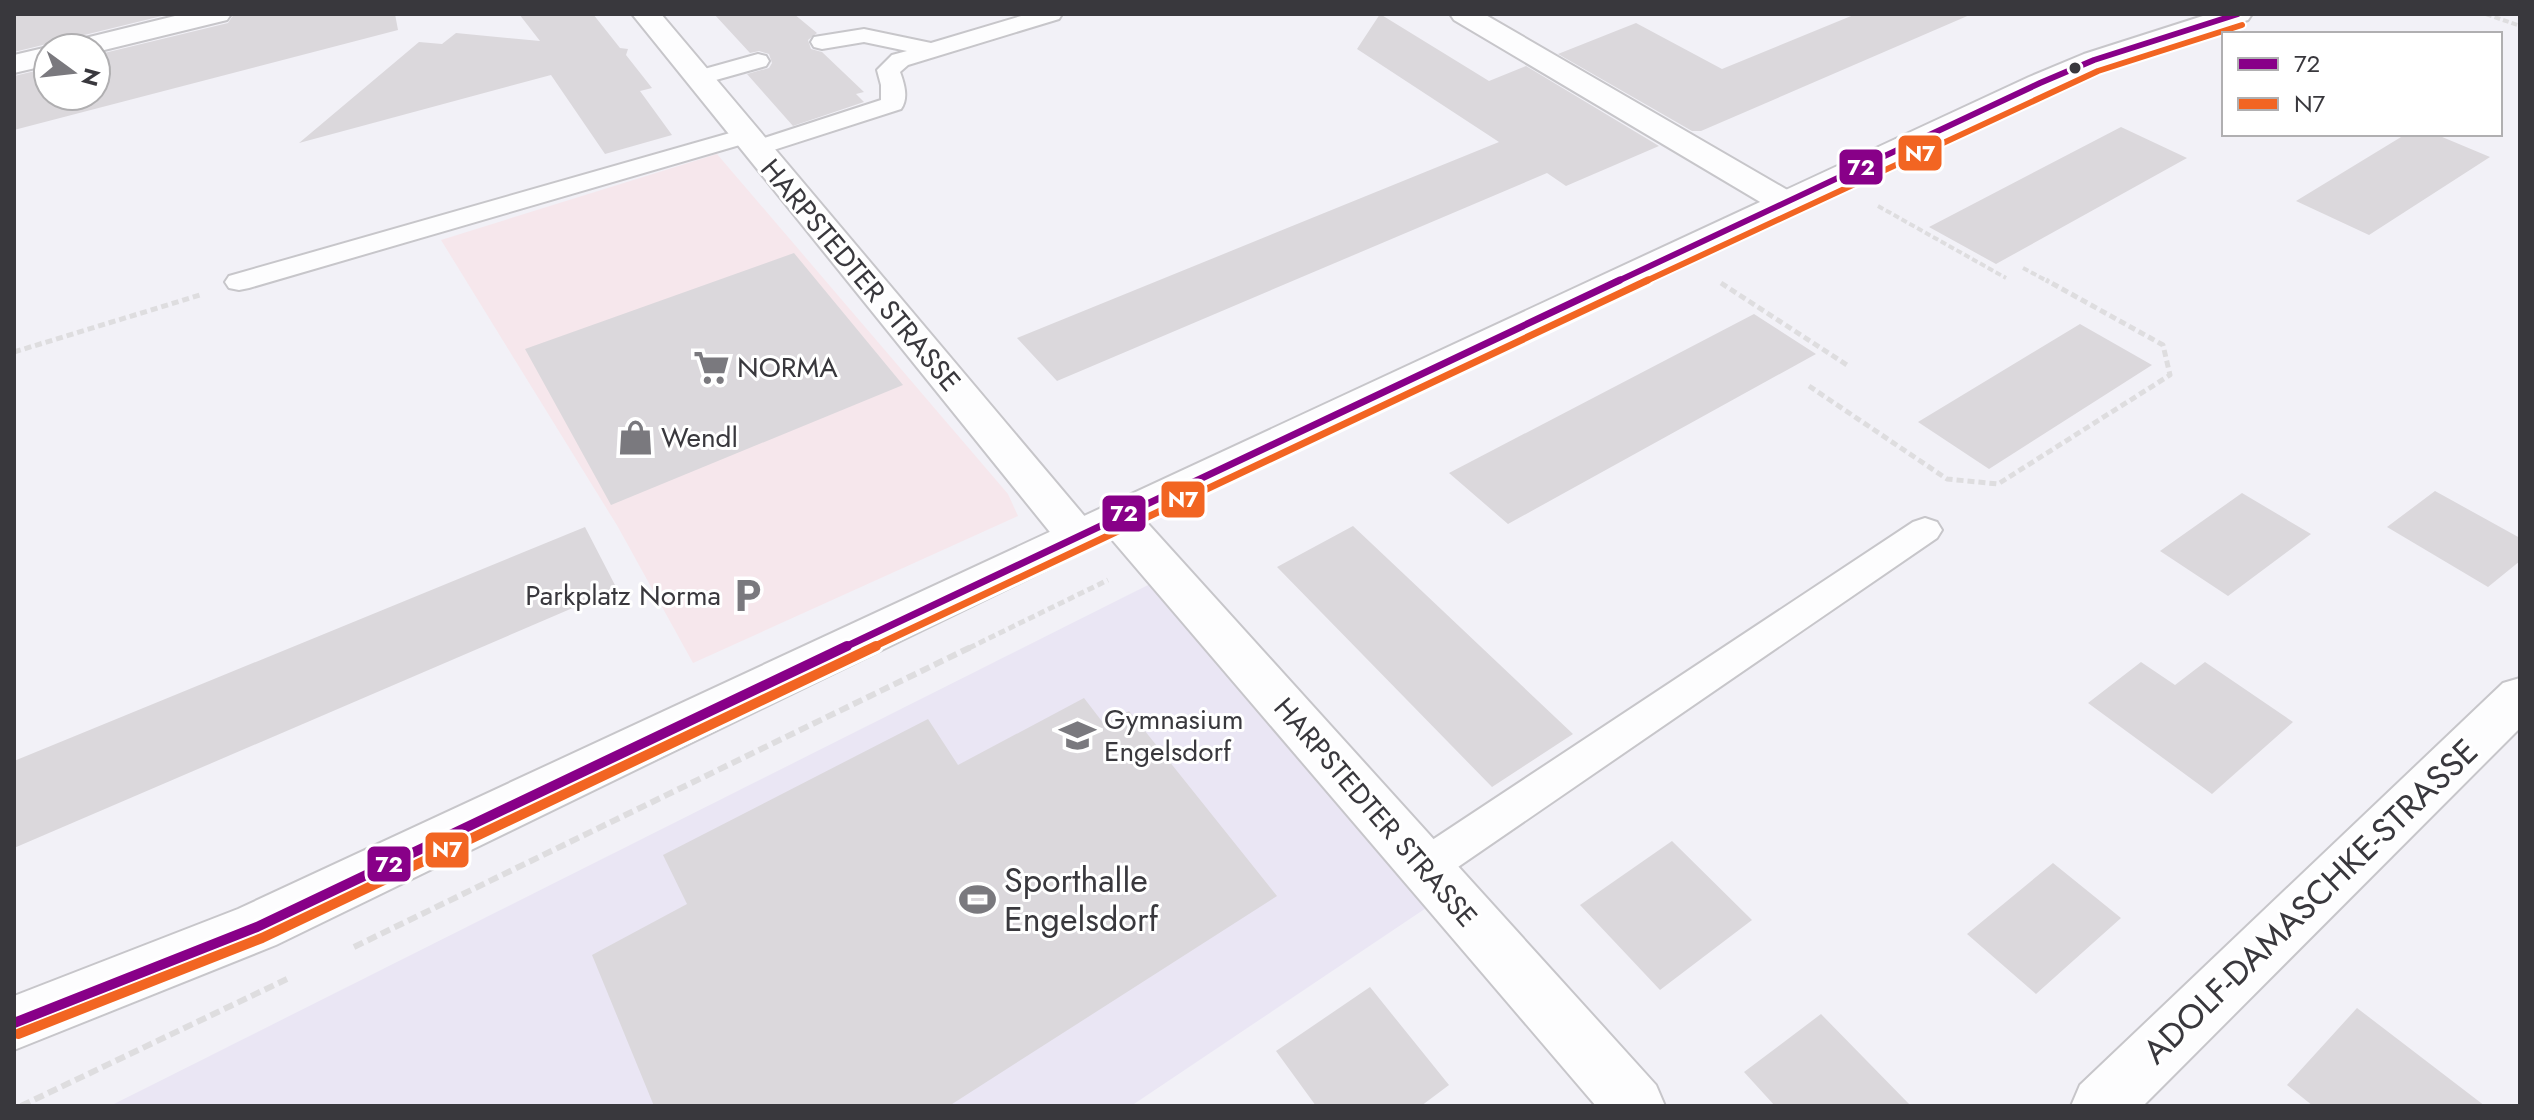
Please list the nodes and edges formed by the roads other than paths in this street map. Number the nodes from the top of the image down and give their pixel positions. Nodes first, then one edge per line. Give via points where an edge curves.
1 (217, 14) edge
2 (646, 14) edge
3 (1051, 14) edge
4 (1464, 14) edge
5 (2179, 14) edge
6 (2238, 14) edge
7 (112, 40) edge
8 (822, 42) dead end
9 (933, 50) junction
10 (2094, 60) junction
11 (758, 61) dead end
12 (698, 78) junction
13 (751, 142) junction
14 (1784, 202) junction
15 (239, 282) road end
16 (1097, 526) junction
17 (1925, 530) dead end
18 (2520, 697) edge
19 (1425, 867) junction
20 (14, 1023) edge
21 (1635, 1106) edge
22 (2101, 1106) edge

1 - 7 street
2 - 12 street, HARPSTEDTER STRASSE
3 - 9 lane
4 - 14 street
5 - 10 street
6 - 10 street
8 - 9 lane via 862,33
9 - 13 lane via 900,60 888,70 893,104
10 - 14 street
11 - 12 lane
12 - 13 street, HARPSTEDTER STRASSE
13 - 15 lane
13 - 16 street, HARPSTEDTER STRASSE
14 - 16 street
16 - 19 street, HARPSTEDTER STRASSE
16 - 20 street via 257,927
17 - 19 lane
18 - 22 street, ADOLF-DAMASCHKE-STRASSE
19 - 21 street, HARPSTEDTER STRASSE

